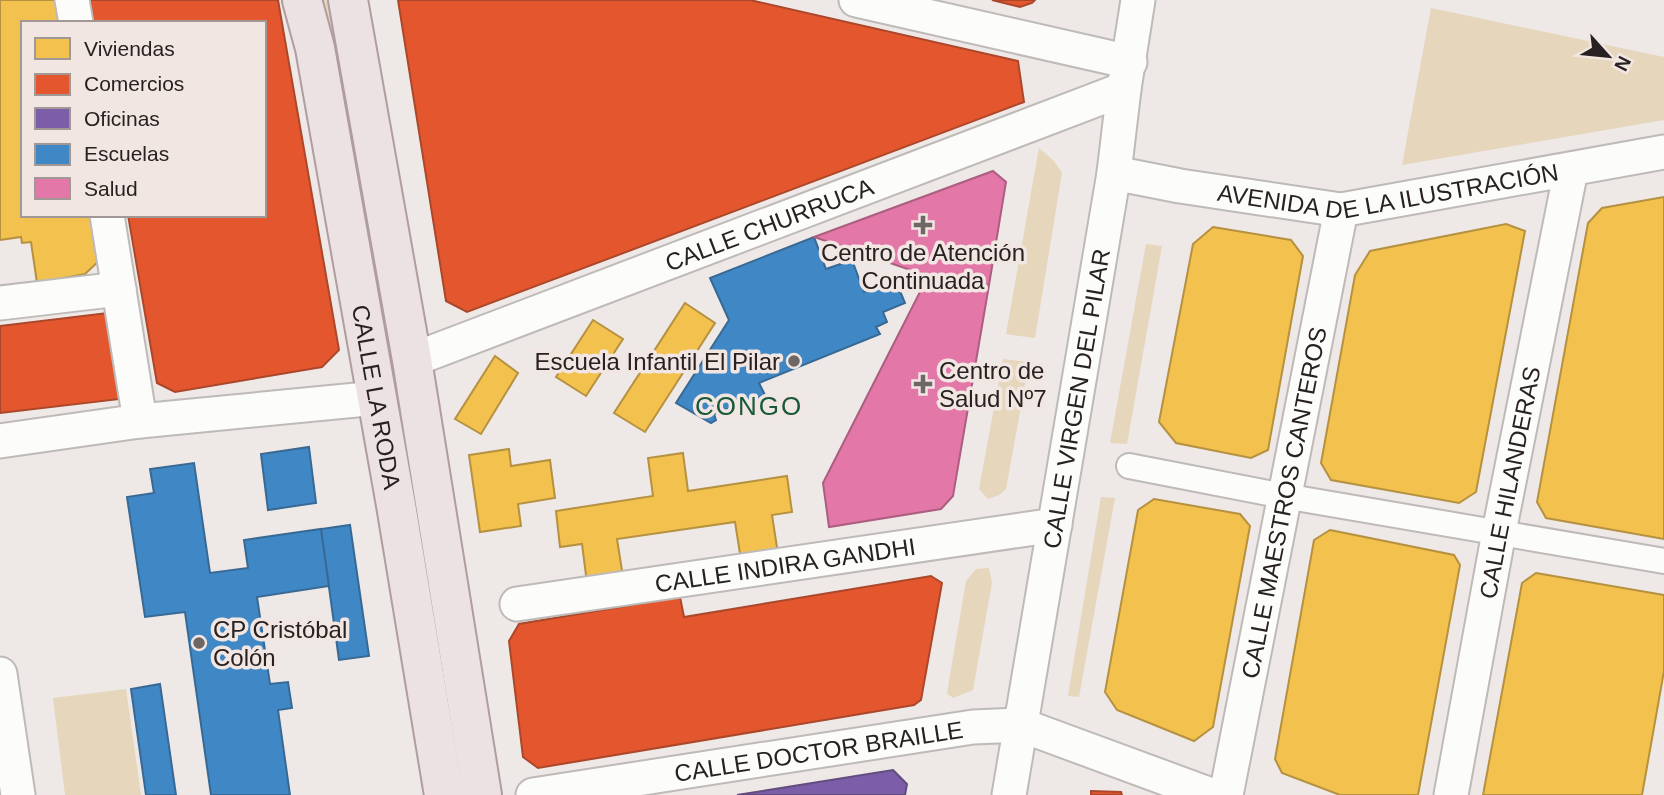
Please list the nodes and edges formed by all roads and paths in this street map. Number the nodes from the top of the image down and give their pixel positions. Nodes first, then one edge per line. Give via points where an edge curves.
1 (72, 0) edge
2 (302, 0) edge
3 (348, 0) edge
4 (856, 0) edge
5 (1138, 0) edge
6 (76, 21) edge
7 (1127, 75) junction
8 (1664, 152) edge
9 (1571, 170) junction
10 (1114, 173) junction
11 (1341, 210) junction
12 (107, 217) edge
13 (119, 289) junction
14 (0, 303) edge
15 (412, 360) junction
16 (377, 398) junction
17 (140, 421) junction
18 (0, 441) edge
19 (1129, 466) dead end
20 (1284, 496) junction
21 (1055, 525) junction
22 (1499, 532) junction
23 (1664, 561) edge
24 (517, 604) dead end
25 (0, 674) edge
26 (1021, 725) junction
27 (1146, 782) edge
28 (18, 795) edge
29 (444, 795) edge
30 (482, 795) edge
31 (533, 795) edge
32 (1009, 795) edge
33 (1212, 795) edge
34 (1226, 795) edge
35 (1451, 795) edge

1 - 6 street
2 - 16 main road, CALLE LA RODA
3 - 15 main road, CALLE LA RODA
4 - 7 street
5 - 7 street, CALLE VIRGEN DEL PILAR
7 - 10 street, CALLE VIRGEN DEL PILAR
7 - 15 street, CALLE CHURRUCA
8 - 9 street, AVENIDA DE LA ILUSTRACIÓN
9 - 11 street, AVENIDA DE LA ILUSTRACIÓN
9 - 22 street, CALLE HILANDERAS
10 - 11 street, AVENIDA DE LA ILUSTRACIÓN
10 - 21 street, CALLE VIRGEN DEL PILAR
11 - 20 street, CALLE MAESTROS CANTEROS
12 - 13 street
13 - 14 street
13 - 17 street
15 - 30 main road, CALLE LA RODA
16 - 17 street
16 - 29 main road, CALLE LA RODA
17 - 18 street
19 - 20 street
20 - 22 street
20 - 34 street, CALLE MAESTROS CANTEROS
21 - 24 street, CALLE INDIRA GANDHI
21 - 26 street, CALLE VIRGEN DEL PILAR
22 - 23 street
22 - 35 street, CALLE HILANDERAS
25 - 28 street
26 - 27 street
26 - 31 street, CALLE DOCTOR BRAILLE via 973,727
26 - 32 street, CALLE VIRGEN DEL PILAR
27 - 33 street

